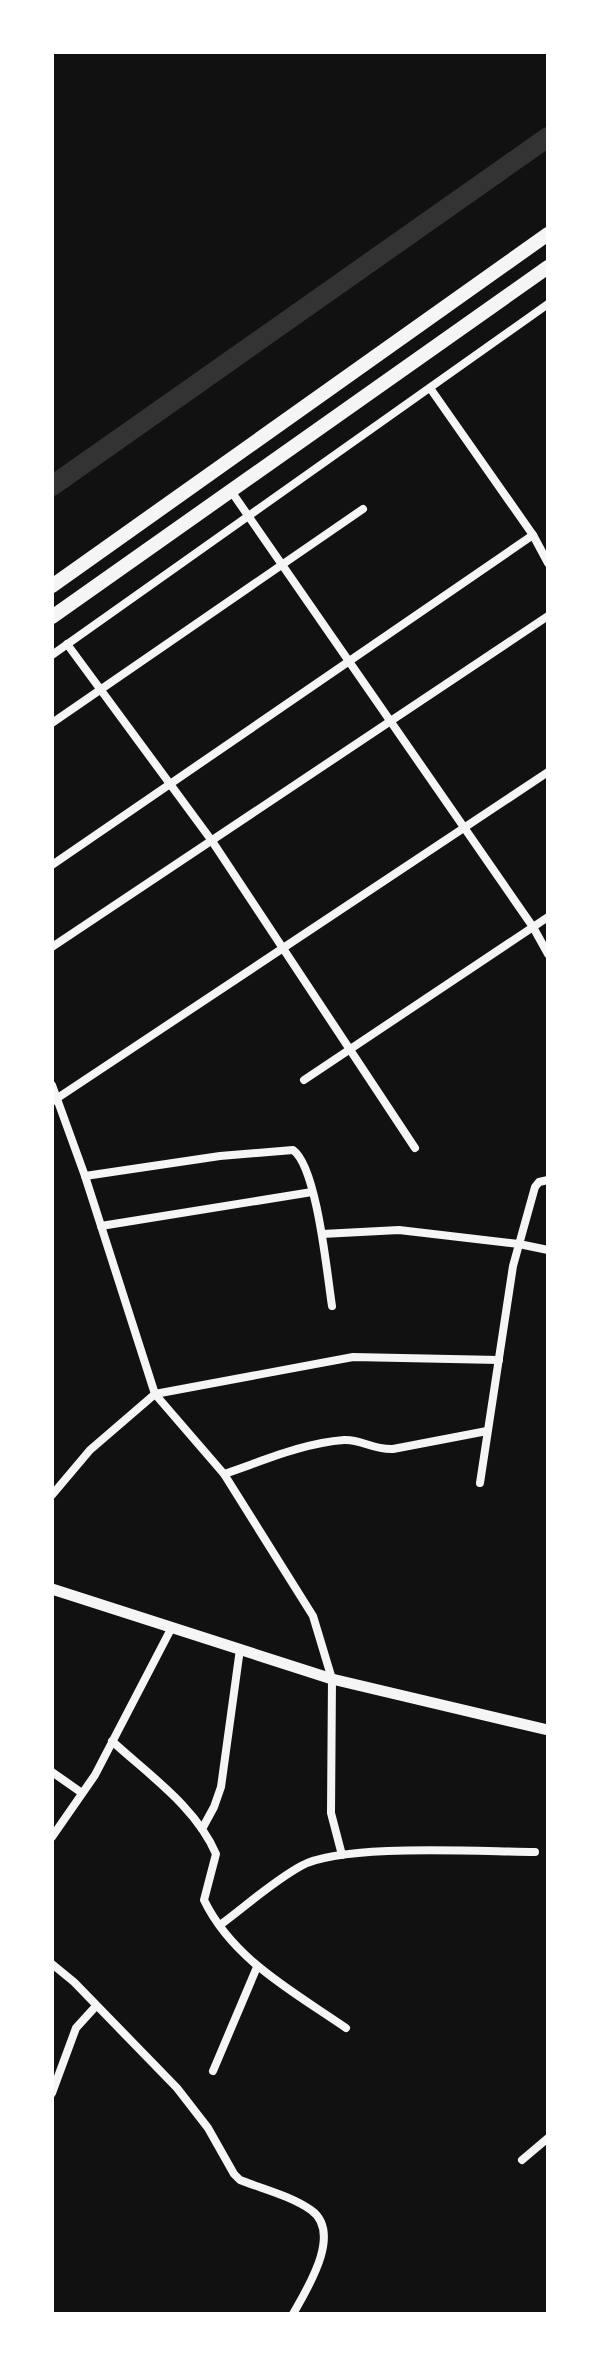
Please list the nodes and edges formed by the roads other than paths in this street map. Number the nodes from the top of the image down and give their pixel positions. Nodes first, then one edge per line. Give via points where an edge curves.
1 (548, 234) edge
2 (548, 267) edge
3 (548, 304) edge
4 (430, 388) junction
5 (231, 491) junction
6 (363, 509) dead end
7 (250, 517) junction
8 (533, 535) junction
9 (548, 563) edge
10 (283, 565) junction
11 (52, 586) edge
12 (548, 616) edge
13 (52, 617) edge
14 (67, 644) junction
15 (52, 655) edge
16 (350, 662) junction
17 (100, 689) junction
18 (52, 723) edge
19 (392, 723) junction
20 (548, 772) edge
21 (171, 786) junction
22 (464, 828) junction
23 (212, 841) junction
24 (52, 865) edge
25 (548, 917) edge
26 (533, 927) junction
27 (52, 947) edge
28 (282, 950) junction
29 (548, 954) edge
30 (349, 1050) junction
31 (304, 1080) dead end
32 (52, 1085) edge
33 (54, 1100) edge
34 (415, 1148) dead end
35 (85, 1176) junction
36 (548, 1180) edge
37 (312, 1192) junction
38 (101, 1226) junction
39 (322, 1234) junction
40 (519, 1244) junction
41 (548, 1250) edge
42 (332, 1306) dead end
43 (499, 1360) junction
44 (155, 1394) junction
45 (487, 1431) junction
46 (224, 1474) junction
47 (480, 1483) dead end
48 (52, 1495) edge
49 (52, 1589) edge
50 (172, 1627) junction
51 (240, 1649) junction
52 (332, 1679) junction
53 (548, 1730) edge
54 (112, 1741) junction
55 (52, 1772) edge
56 (82, 1793) junction
57 (202, 1829) junction
58 (52, 1837) edge
59 (535, 1852) dead end
60 (342, 1855) junction
61 (220, 1925) junction
62 (52, 1964) edge
63 (257, 1967) junction
64 (96, 2006) junction
65 (346, 2028) dead end
66 (213, 2071) dead end
67 (52, 2093) edge
68 (548, 2138) edge
69 (522, 2160) dead end
70 (293, 2314) edge

1 - 11 main road
2 - 5 main road
3 - 4 street
4 - 7 street
4 - 8 street
5 - 7 street
5 - 13 main road
6 - 10 street
7 - 10 street
7 - 14 street
8 - 9 street
8 - 16 street
10 - 16 street
10 - 17 street
12 - 19 street
14 - 15 street
14 - 17 street
16 - 19 street
16 - 21 street
17 - 18 street
17 - 21 street
19 - 22 street
19 - 23 street
20 - 22 street
21 - 23 street
21 - 24 street
22 - 26 street
22 - 28 street
23 - 27 street
23 - 28 street
25 - 26 street
26 - 29 street
26 - 30 street
28 - 30 street
28 - 33 street
30 - 31 street
30 - 34 street
32 - 33 street
33 - 35 street
35 - 37 street via 285,1149 300,1155
35 - 38 street
36 - 40 street via 535,1187
37 - 38 street
37 - 39 street
38 - 44 street
39 - 40 street via 399,1230
39 - 42 street
40 - 41 street
40 - 43 street
43 - 44 street via 353,1357
43 - 45 street
44 - 46 street
44 - 48 street via 90,1450
45 - 46 street via 380,1450 347,1439
45 - 47 street
46 - 52 street via 313,1616
49 - 50 street
50 - 51 street
50 - 54 street
51 - 52 street
51 - 57 street via 221,1787
52 - 53 street
52 - 60 street via 331,1813
54 - 56 street
54 - 57 street
55 - 56 street
56 - 58 street
57 - 61 street via 216,1854 204,1900
59 - 60 street
60 - 61 street via 302,1865
61 - 63 street
62 - 64 street
63 - 65 street
63 - 66 street
64 - 67 street via 76,2028
64 - 70 street via 177,2088 240,2180 303,2205 319,2219 323,2246
68 - 69 street

